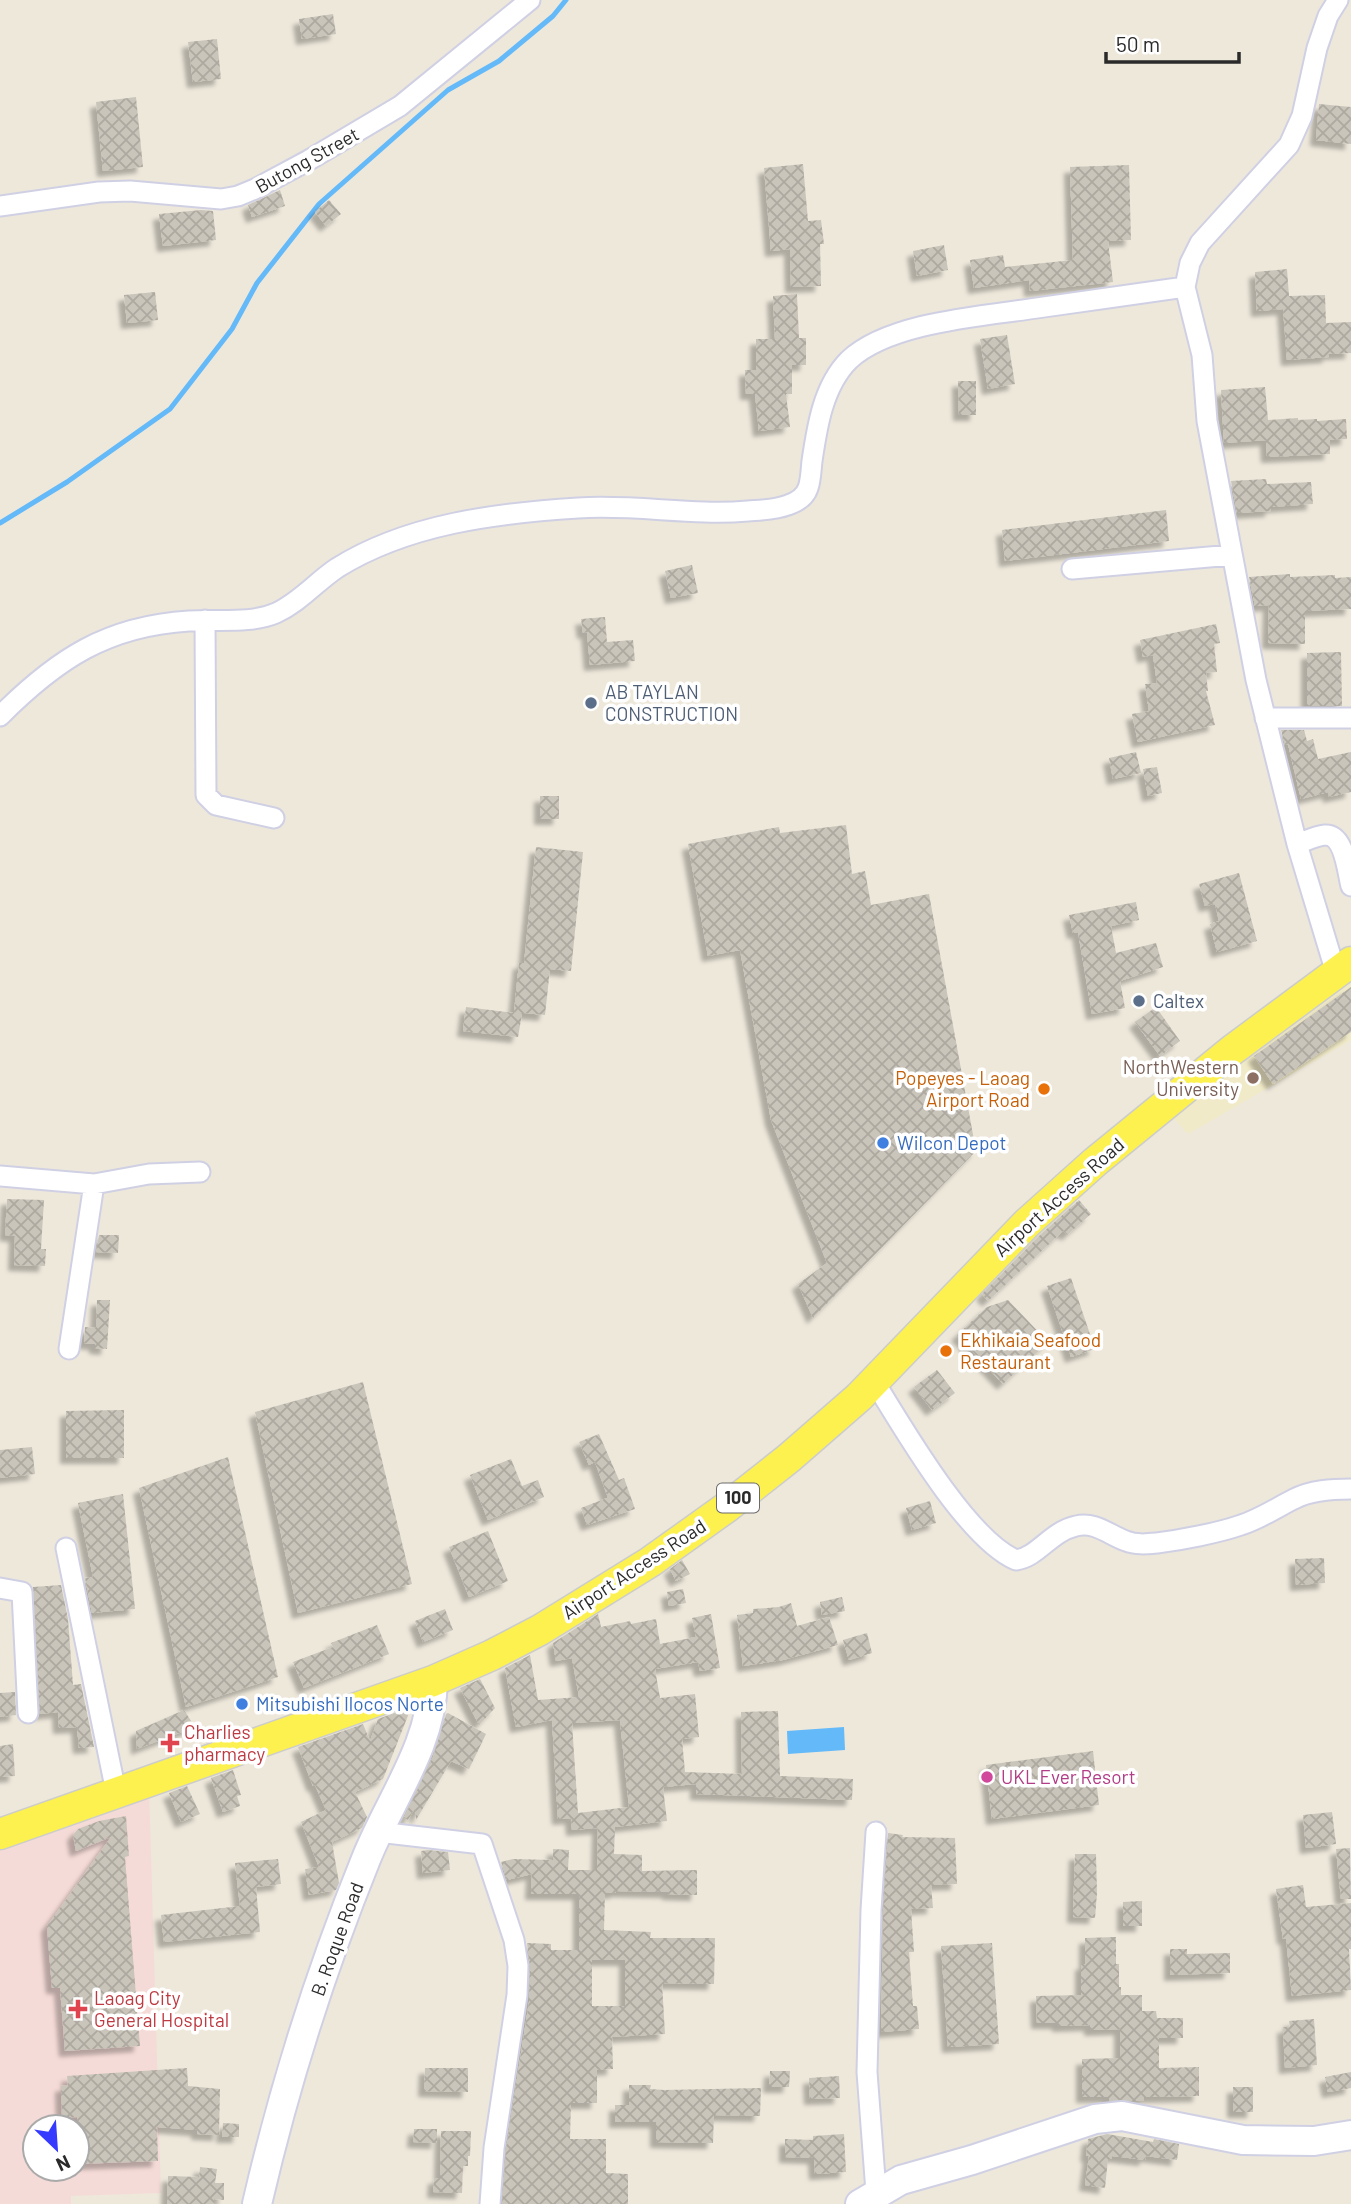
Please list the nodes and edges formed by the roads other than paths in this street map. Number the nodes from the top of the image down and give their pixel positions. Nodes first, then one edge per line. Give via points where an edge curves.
1 (530, 0) edge
2 (1338, 0) edge
3 (0, 205) edge
4 (1185, 287) junction
5 (1232, 555) junction
6 (1072, 569) dead end
7 (205, 620) junction
8 (0, 716) edge
9 (1265, 718) junction
10 (1351, 718) edge
11 (274, 818) dead end
12 (1297, 844) junction
13 (1351, 886) edge
14 (1344, 967) edge
15 (200, 1172) dead end
16 (0, 1176) edge
17 (94, 1184) junction
18 (69, 1349) dead end
19 (874, 1381) junction
20 (1351, 1489) edge
21 (66, 1548) dead end
22 (0, 1588) edge
23 (433, 1681) junction
24 (28, 1713) dead end
25 (116, 1792) junction
26 (378, 1832) junction
27 (876, 1832) dead end
28 (0, 1835) edge
29 (1351, 2135) edge
30 (868, 2198) edge
31 (257, 2204) edge
32 (490, 2204) edge

1 - 3 street, Butong Street via 400,106 237,196 99,192
2 - 4 street via 1317,48 1302,116 1289,145 1200,243
4 - 5 street via 1202,355 1207,421
4 - 7 street via 957,320 873,344 849,361 834,383 819,419 808,488 792,504 719,513 580,508 487,517 421,531 369,552 336,569 275,613 251,619
5 - 6 street
5 - 9 street
7 - 8 street via 161,623 111,636 67,659
7 - 11 street via 206,795 216,805
9 - 10 street
9 - 12 street
12 - 13 street via 1318,836 1334,837
12 - 14 street
14 - 19 main road, Airport Access Road / 100 via 1231,1051 1095,1162 1027,1223
15 - 17 street via 149,1174
16 - 17 street
17 - 18 street
19 - 20 street via 976,1530 1016,1560 1078,1525 1092,1525 1138,1545 1241,1525 1313,1492
19 - 23 main road, Airport Access Road / 100 via 789,1458 650,1562 540,1630
21 - 25 street
22 - 24 street via 22,1592
23 - 25 main road, Airport Access Road / 100
23 - 26 street, B. Roque Road via 421,1740
25 - 28 main road, Airport Access Road / 100
26 - 31 street, B. Roque Road via 301,2040
26 - 32 street via 482,1844 514,1940 517,1995
27 - 30 street via 867,2072
29 - 30 street via 1314,2141 1243,2140 1122,2116 1095,2119 901,2179

